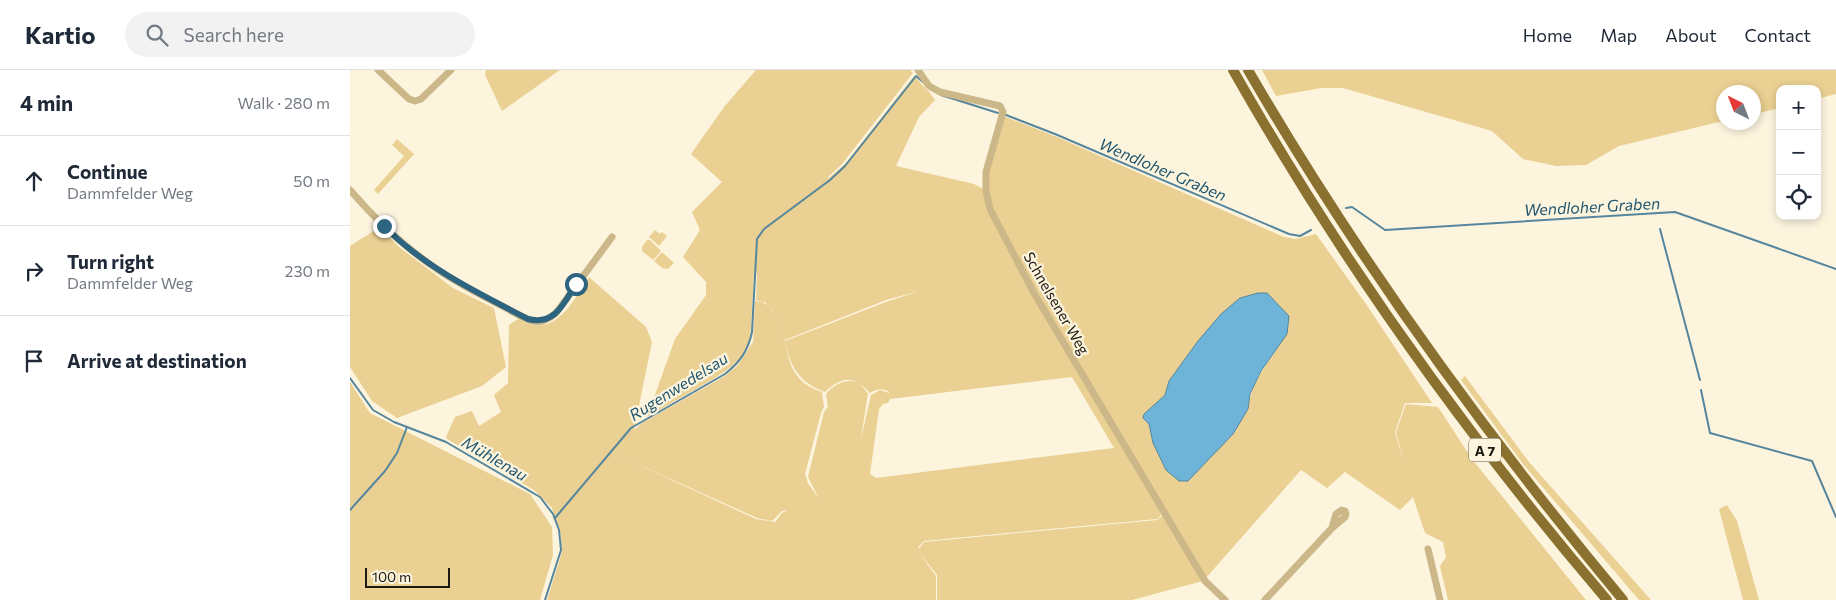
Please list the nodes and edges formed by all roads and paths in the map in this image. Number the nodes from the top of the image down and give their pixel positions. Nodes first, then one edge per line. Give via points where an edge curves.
1 (378, 70) edge
2 (451, 70) edge
3 (918, 70) edge
4 (1233, 70) edge
5 (1248, 70) edge
6 (350, 190) edge
7 (612, 238) dead end
8 (1332, 528) dead end
9 (1428, 549) dead end
10 (1225, 600) edge
11 (1265, 600) edge
12 (1440, 600) edge
13 (1607, 600) edge
14 (1623, 600) edge

1 - 2 street via 415,101
3 - 10 street, Schnelsener Weg via 929,86 940,92 1000,106 1003,112 986,172 990,209 1034,293 1204,581
4 - 13 highway, A 7 via 1325,224 1411,350 1504,475
5 - 14 highway, A 7 via 1333,211 1429,352 1513,464
6 - 7 street via 396,238 431,265 490,300 538,322 556,313
8 - 11 street
9 - 12 street

